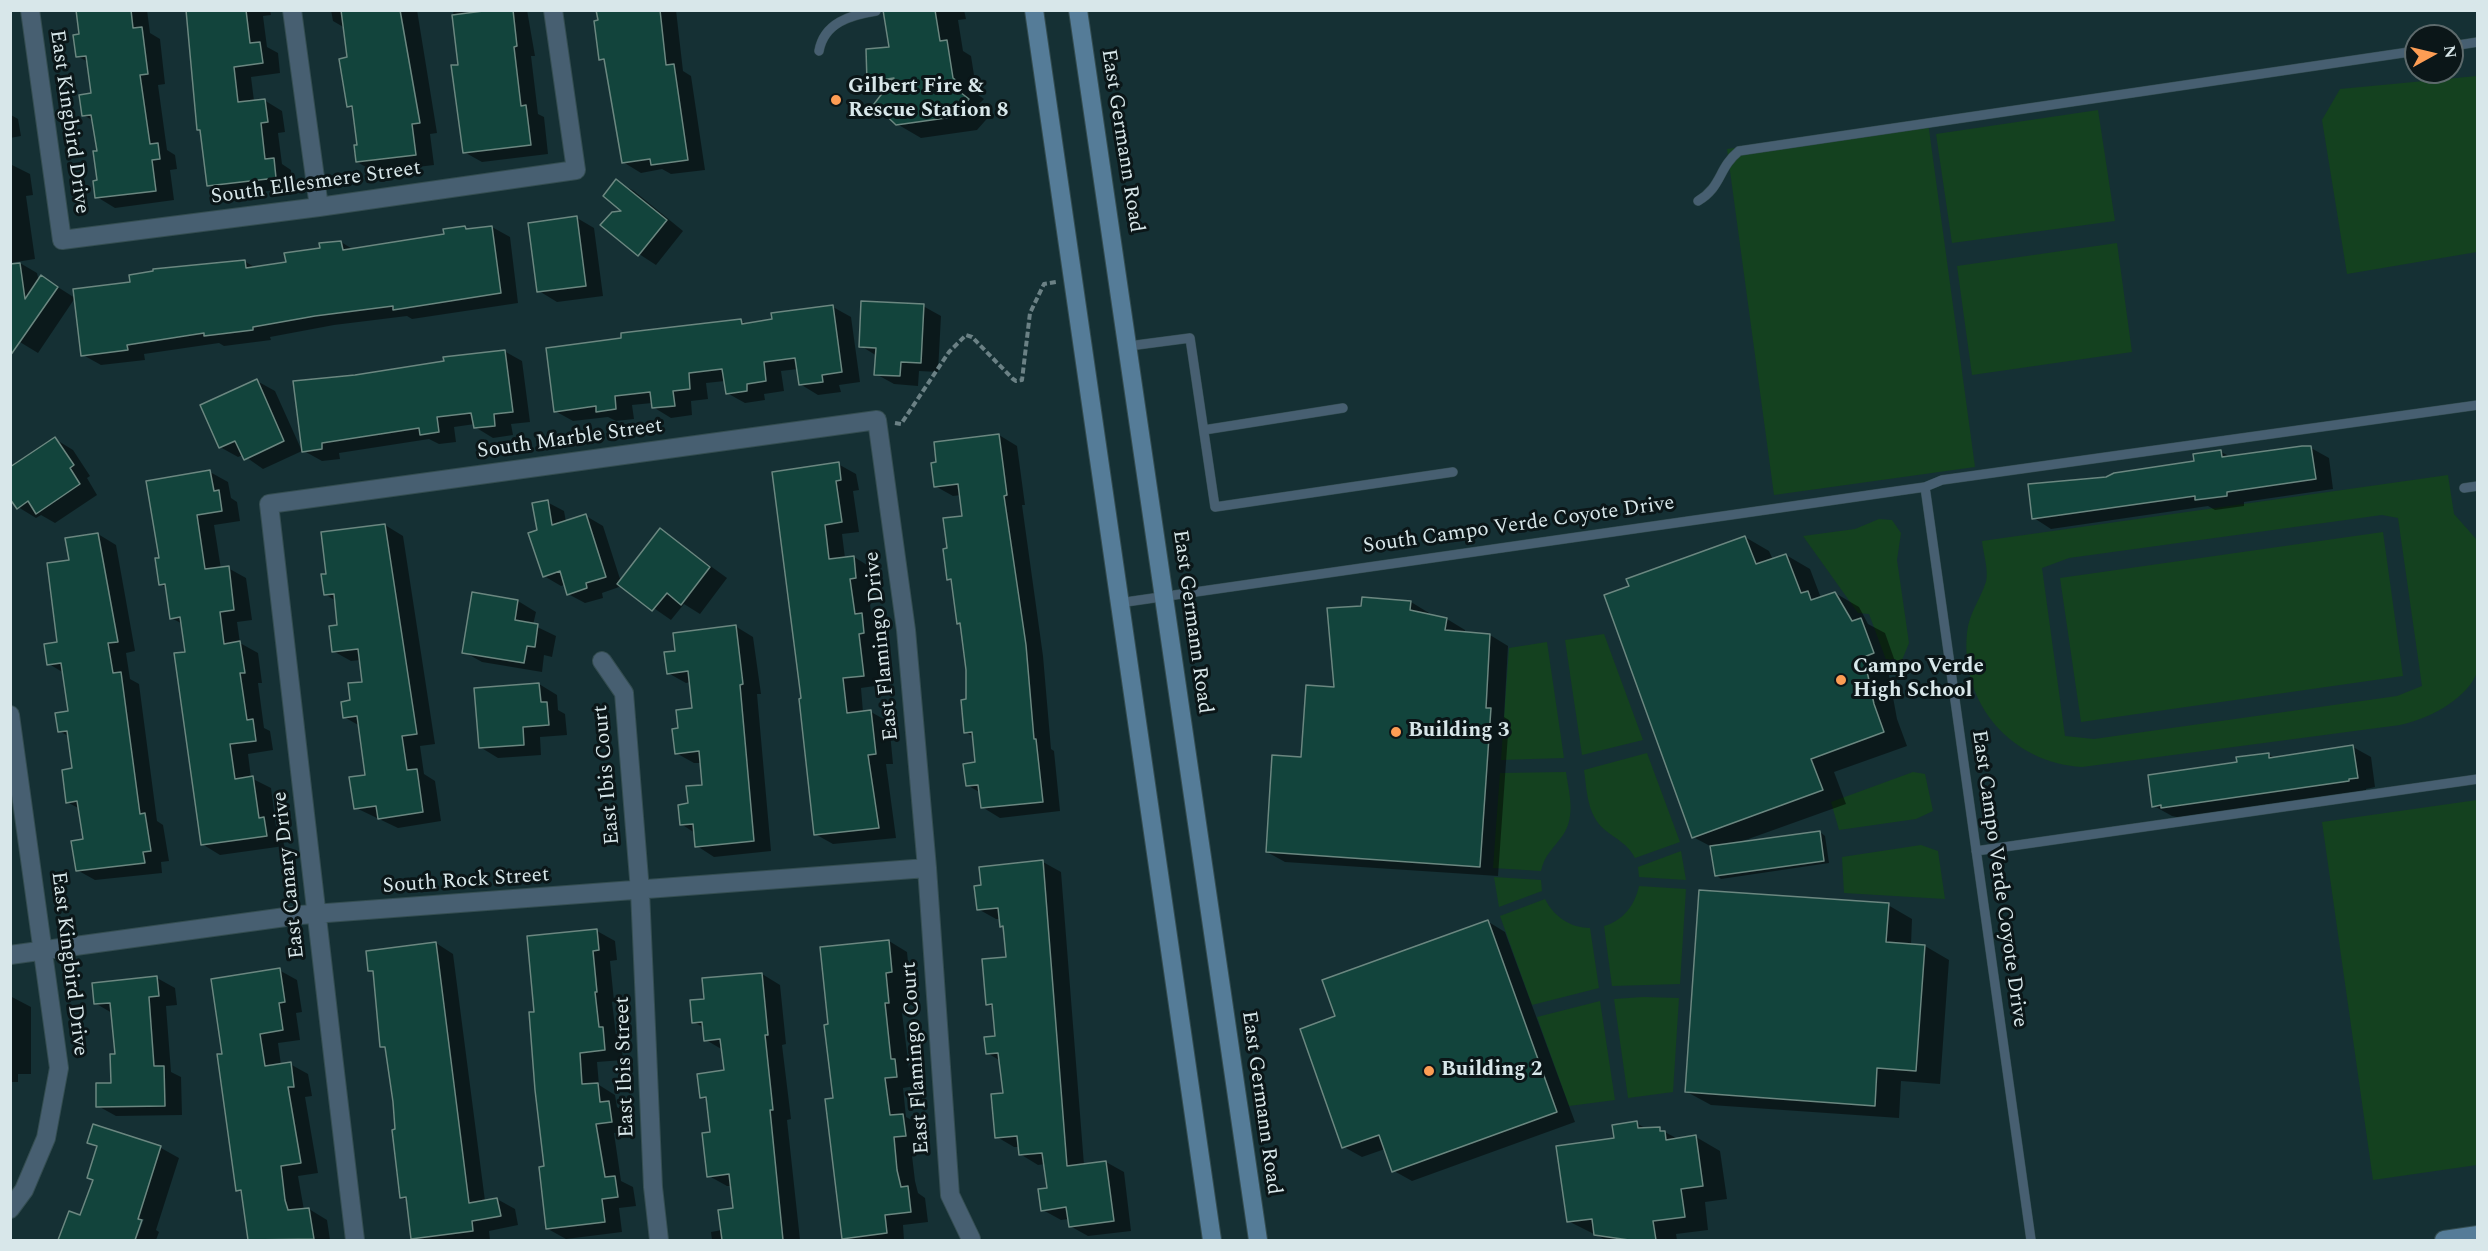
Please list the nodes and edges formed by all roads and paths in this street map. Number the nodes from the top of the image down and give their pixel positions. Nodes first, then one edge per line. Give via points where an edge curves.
1 (30, 10) edge
2 (292, 10) edge
3 (553, 10) edge
4 (1034, 10) edge
5 (1078, 10) edge
6 (876, 11) edge
7 (819, 51) dead end
8 (2404, 53) edge
9 (1698, 201) dead end
10 (319, 207) junction
11 (62, 240) joint
12 (1074, 280) junction
13 (1129, 346) junction
14 (2478, 405) edge
15 (1343, 408) dead end
16 (877, 420) junction
17 (1204, 430) junction
18 (1453, 472) dead end
19 (2478, 486) edge
20 (1925, 487) junction
21 (2464, 488) dead end
22 (269, 504) joint
23 (1165, 596) junction
24 (1119, 603) junction
25 (602, 661) dead end
26 (10, 715) edge
27 (2478, 779) edge
28 (1976, 851) junction
29 (927, 868) junction
30 (640, 891) junction
31 (319, 915) junction
32 (45, 951) junction
33 (10, 955) edge
34 (10, 1209) edge
35 (2478, 1235) edge
36 (972, 1239) edge
37 (355, 1240) edge
38 (659, 1240) edge
39 (1212, 1240) edge
40 (1258, 1240) edge
41 (2031, 1240) edge
42 (2444, 1240) edge

1 - 11 street, East Kingbird Drive
2 - 10 street
3 - 10 street, South Ellesmere Street via 576,170
4 - 12 main road
5 - 13 main road, East Germann Road
6 - 7 lane via 836,23 821,38
8 - 9 lane via 1739,151 1728,160 1711,193
10 - 11 street, South Ellesmere Street
12 - 16 path via 1044,284 1035,299 1022,380 1012,379 966,335 949,352 901,424
12 - 24 main road
13 - 17 lane via 1191,338
13 - 23 main road, East Germann Road
14 - 20 lane, South Campo Verde Coyote Drive via 1942,480
15 - 17 lane
16 - 22 street, South Marble Street
16 - 29 street, East Flamingo Drive via 906,630
17 - 18 lane via 1215,507
19 - 21 lane
20 - 23 lane, South Campo Verde Coyote Drive
20 - 28 lane, East Campo Verde Coyote Drive
22 - 31 street, East Canary Drive
23 - 24 lane, South Campo Verde Coyote Drive
23 - 40 main road, East Germann Road
24 - 39 main road
25 - 30 street, East Ibis Court via 624,693
26 - 32 street, East Kingbird Drive
27 - 28 lane
28 - 41 lane, East Campo Verde Coyote Drive
29 - 30 street, South Rock Street
29 - 36 street, East Flamingo Court via 950,1195
30 - 31 street, South Rock Street
30 - 38 street, East Ibis Street via 653,1186
31 - 32 street, South Rock Street
31 - 37 street, East Canary Drive via 323,983
32 - 33 street, South Rock Street
32 - 34 street, East Kingbird Drive via 59,1068 46,1138 24,1190
35 - 42 main road

